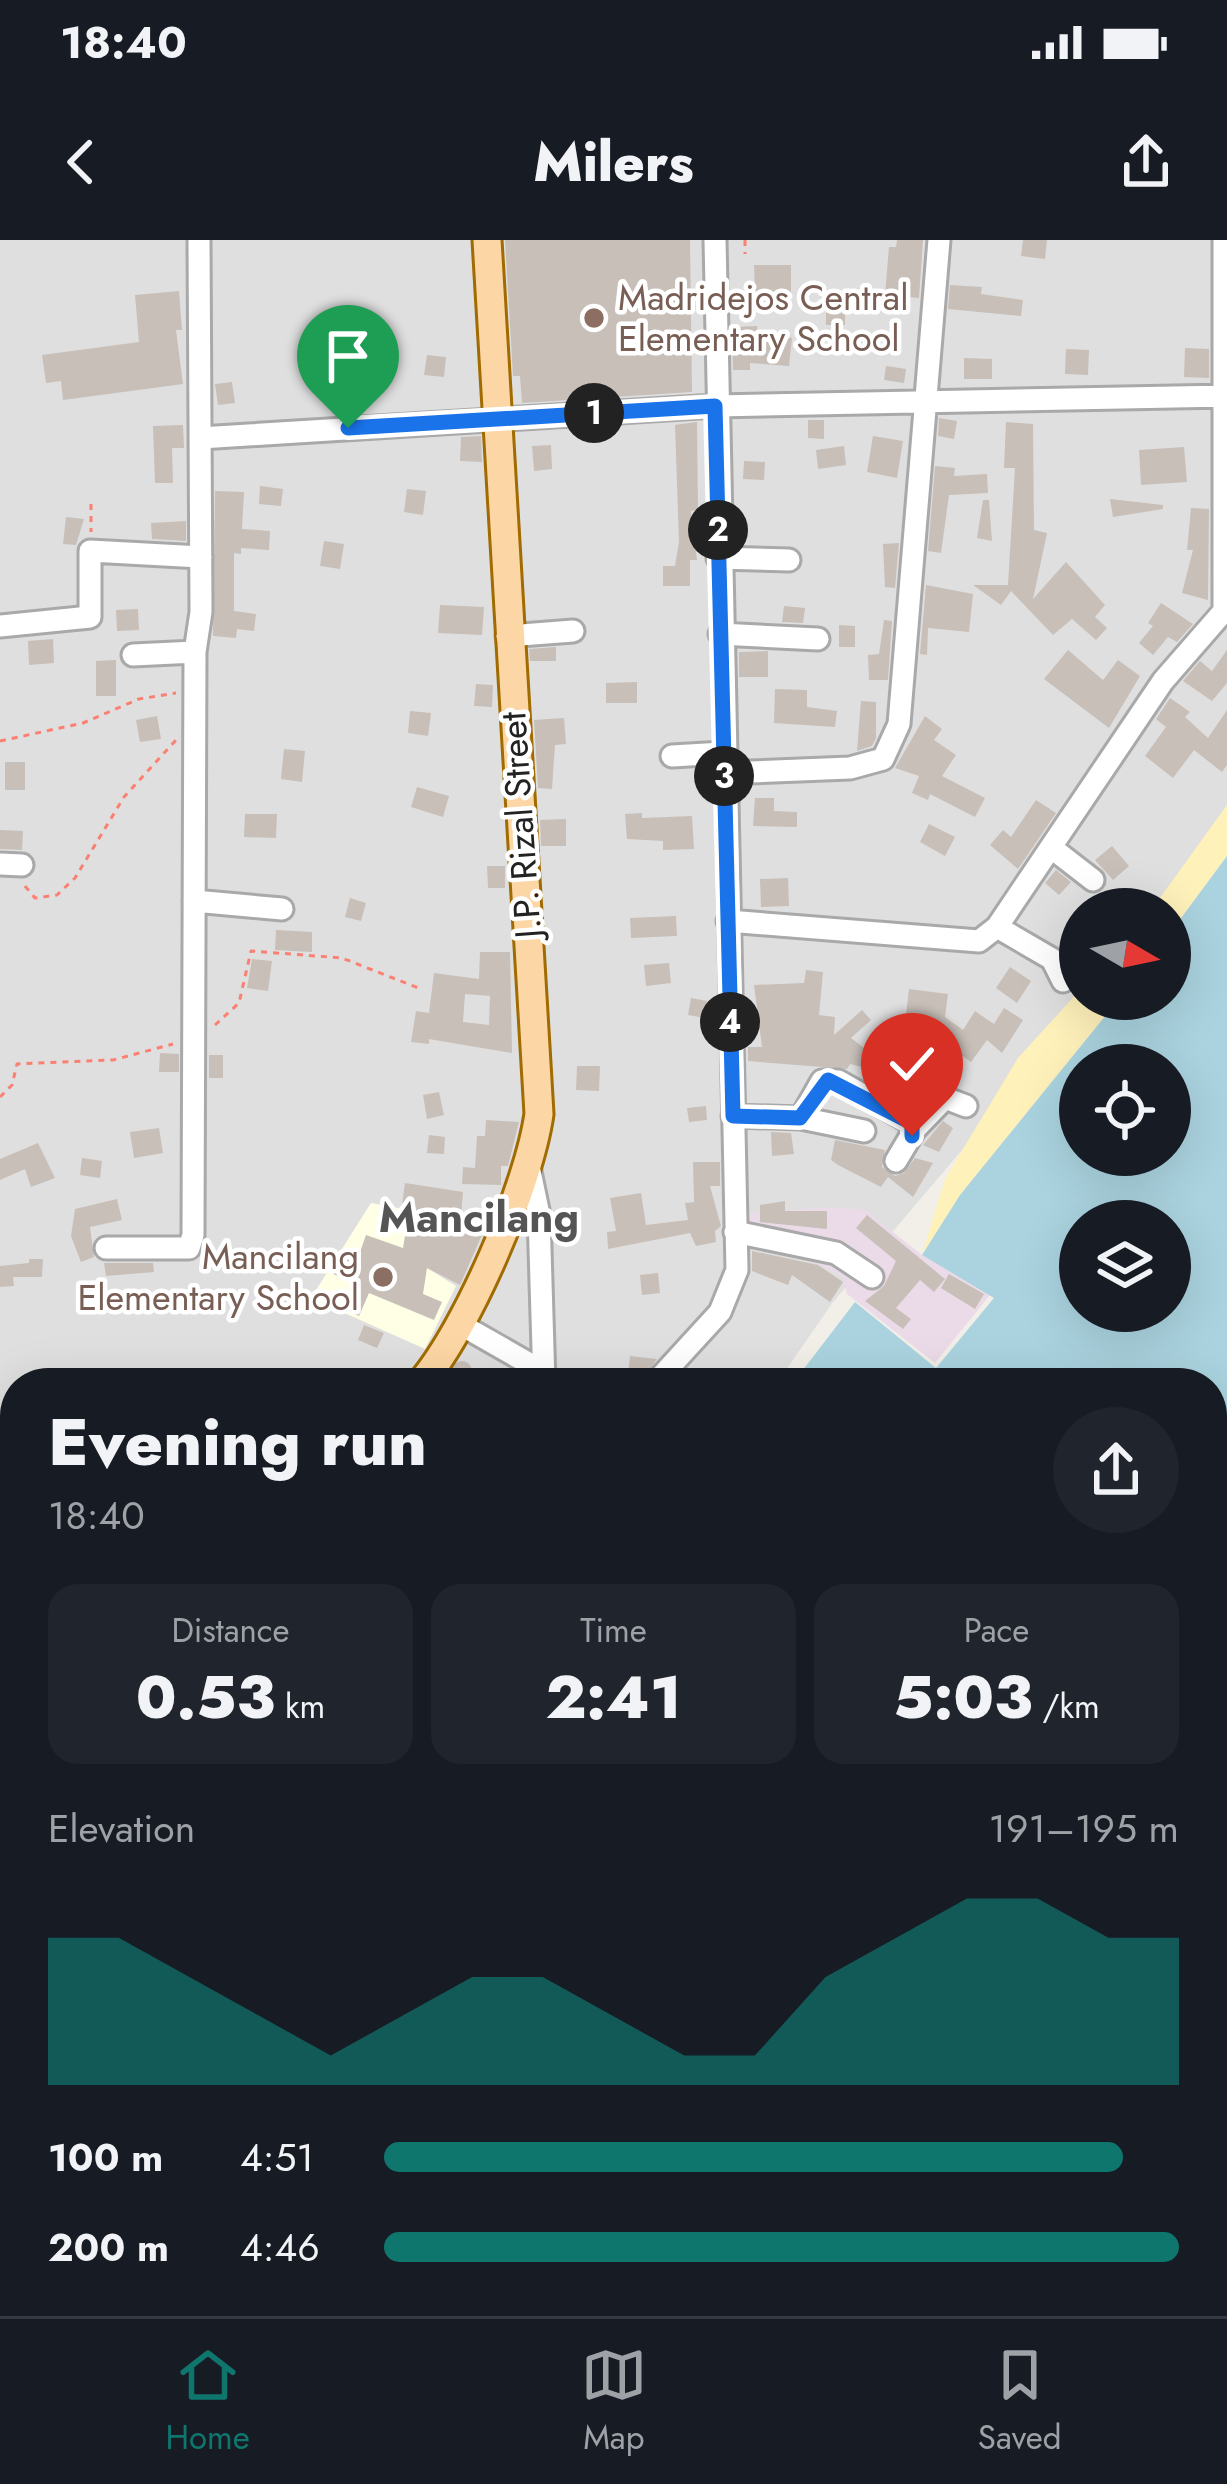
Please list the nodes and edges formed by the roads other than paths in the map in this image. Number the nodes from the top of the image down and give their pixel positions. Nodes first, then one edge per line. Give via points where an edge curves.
1 (199, 240) edge
2 (487, 240) edge
3 (715, 240) edge
4 (939, 240) edge
5 (1224, 240) edge
6 (1226, 305) edge
7 (1226, 396) edge
8 (928, 401) junction
9 (715, 406) junction
10 (496, 419) junction
11 (200, 438) junction
12 (1226, 515) edge
13 (201, 557) junction
14 (718, 558) junction
15 (789, 560) dead end
16 (0, 626) edge
17 (573, 632) dead end
18 (720, 634) junction
19 (507, 637) junction
20 (818, 639) dead end
21 (195, 652) junction
22 (133, 655) dead end
23 (672, 756) dead end
24 (724, 763) junction
25 (1053, 849) junction
26 (1094, 880) dead end
27 (194, 901) junction
28 (282, 910) dead end
29 (728, 921) junction
30 (997, 927) junction
31 (1059, 973) edge
32 (966, 1106) dead end
33 (733, 1116) junction
34 (800, 1118) junction
35 (915, 1129) junction
36 (864, 1131) dead end
37 (896, 1161) dead end
38 (528, 1162) junction
39 (735, 1232) junction
40 (106, 1248) dead end
41 (872, 1276) dead end
42 (458, 1323) junction
43 (430, 1368) edge
44 (529, 1368) edge
45 (543, 1368) edge
46 (670, 1368) edge

1 - 11 street
2 - 10 main road, J.P. Rizal Street
3 - 9 street
4 - 8 street
5 - 6 street
6 - 7 street
7 - 8 street
7 - 12 street
8 - 9 street
8 - 24 street via 899,724 884,759 850,768
9 - 10 street
9 - 14 street
10 - 11 street
10 - 19 main road, J.P. Rizal Street
11 - 13 street
12 - 25 street via 1223,611 1163,681
13 - 16 street via 89,551 90,617
13 - 21 street
14 - 15 street
14 - 18 street
17 - 19 street
18 - 20 street
18 - 24 street
19 - 38 main road, J.P. Rizal Street via 539,1080
21 - 22 street
21 - 27 street
23 - 24 street
24 - 29 street
25 - 26 street
25 - 30 street
27 - 28 street
27 - 40 street via 189,1248
29 - 30 street via 979,941
29 - 33 street
30 - 31 street via 1052,959
32 - 35 street via 946,1098
33 - 34 street
33 - 39 street
34 - 35 street via 828,1080
34 - 36 street
35 - 37 street
38 - 42 main road, J.P. Rizal Street
38 - 45 street via 539,1215
39 - 41 street via 836,1253
39 - 46 street via 737,1270 720,1312
42 - 43 main road, J.P. Rizal Street
42 - 44 street

